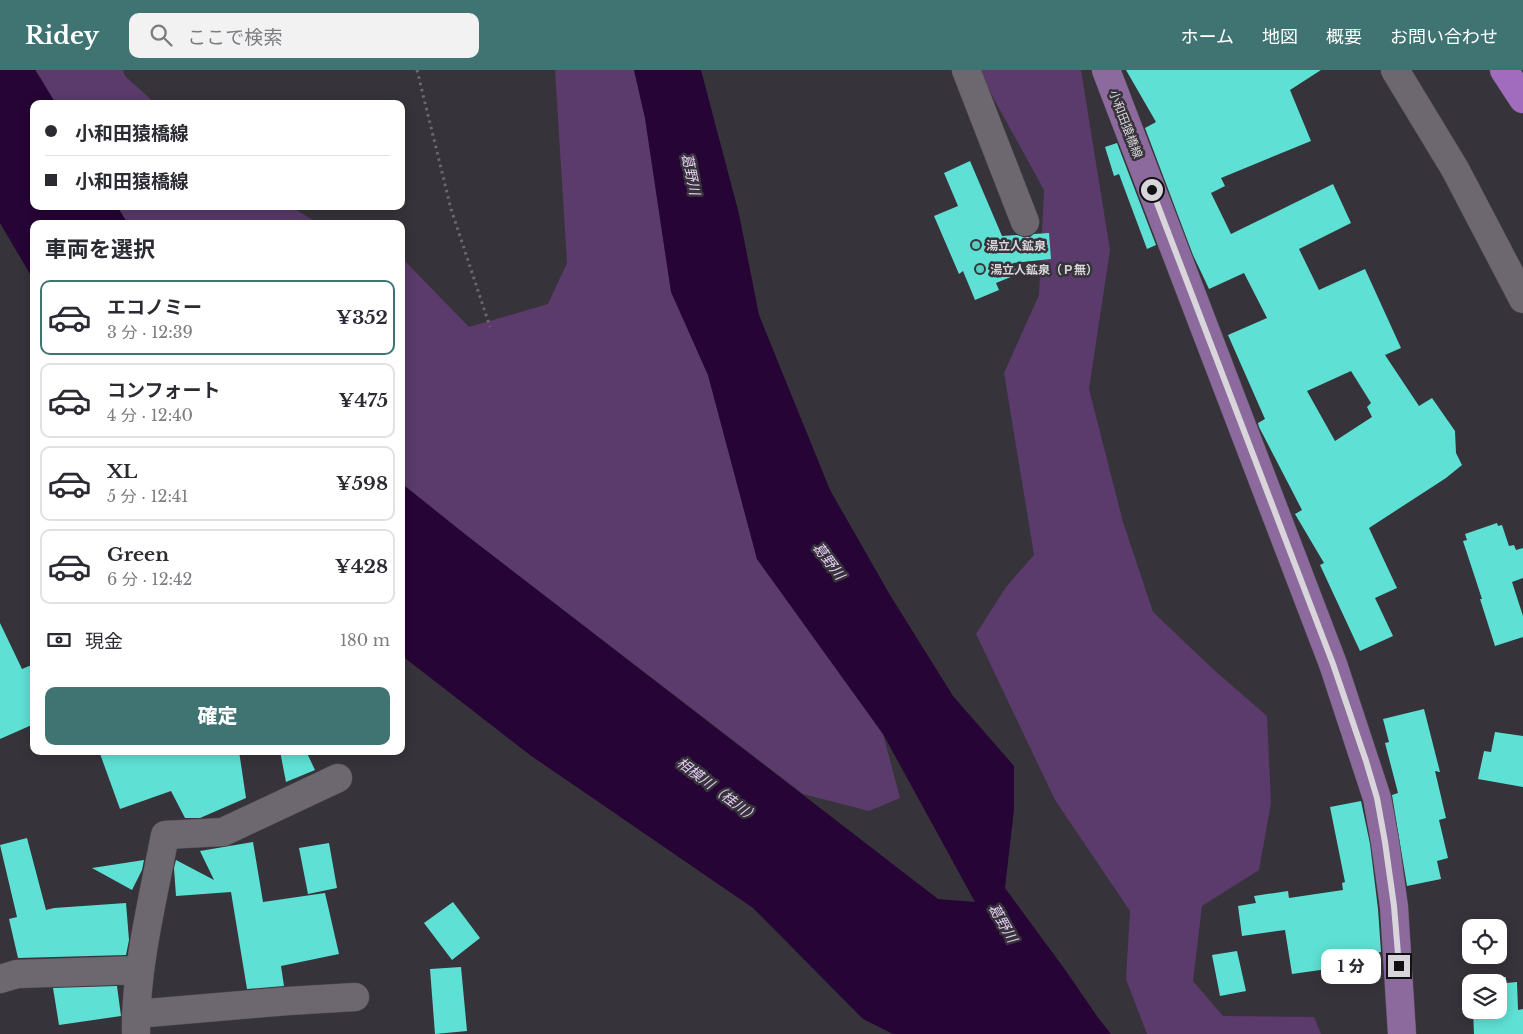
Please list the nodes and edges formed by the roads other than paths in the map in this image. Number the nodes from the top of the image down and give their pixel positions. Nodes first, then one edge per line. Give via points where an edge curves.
1 (966, 70) edge
2 (1106, 70) edge
3 (1395, 70) edge
4 (1504, 70) edge
5 (1523, 99) edge
6 (1025, 222) dead end
7 (1523, 299) edge
8 (338, 778) dead end
9 (140, 970) junction
10 (0, 978) edge
11 (355, 997) dead end
12 (136, 1024) edge
13 (1402, 1034) edge

1 - 6 street
2 - 13 main road, 小和田猿橋線 via 1333,664 1366,761 1377,798 1394,906
3 - 7 street via 1455,169
4 - 5 highway
8 - 9 street via 222,832 166,835
9 - 10 street via 17,974
9 - 12 street
11 - 12 street via 288,1000

